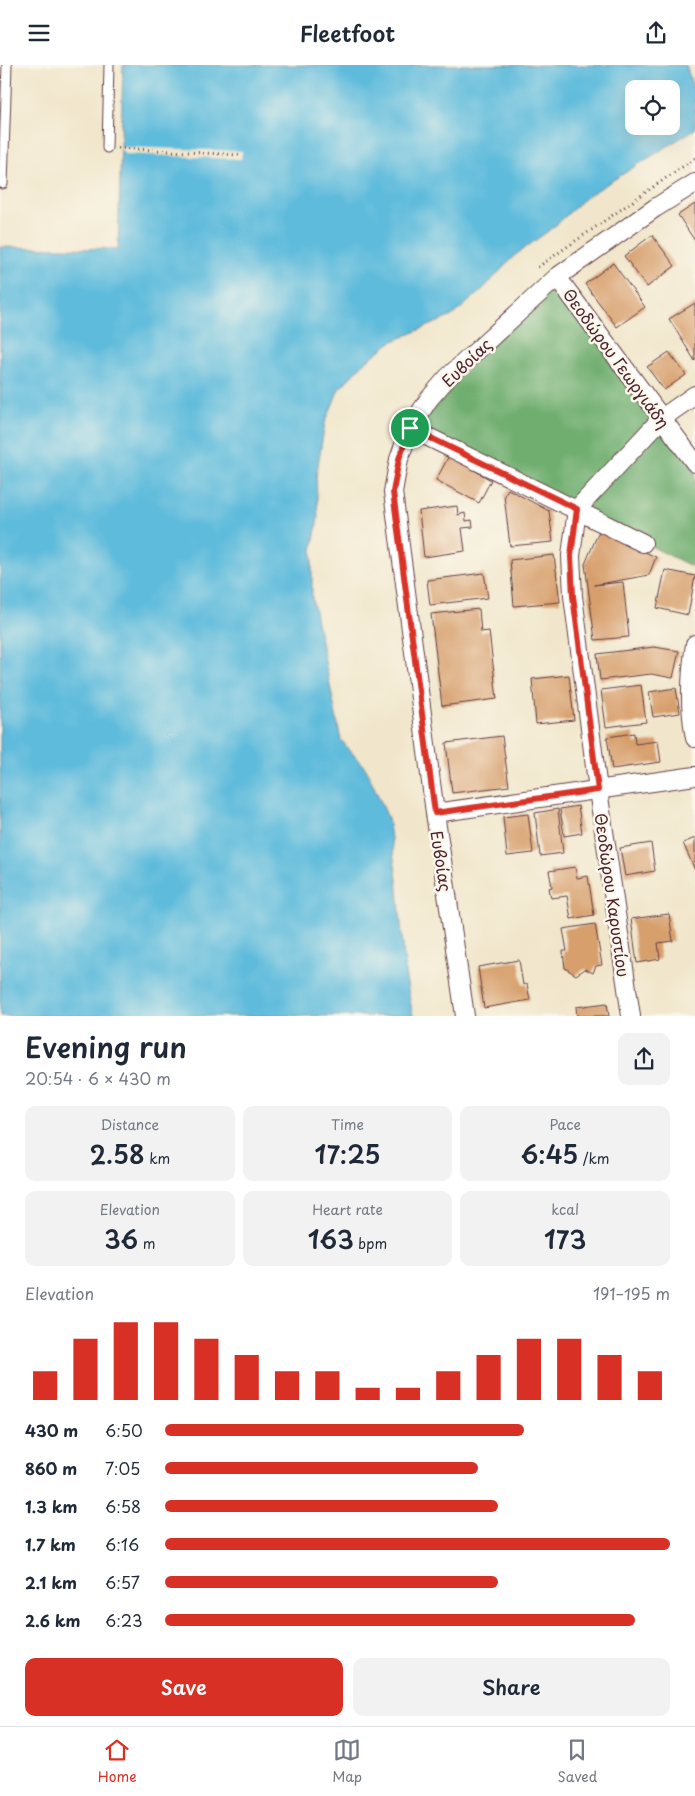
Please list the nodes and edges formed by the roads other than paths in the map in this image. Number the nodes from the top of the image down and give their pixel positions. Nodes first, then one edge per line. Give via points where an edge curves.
1 (7, 65) edge
2 (109, 65) edge
3 (107, 148) dead end
4 (695, 183) edge
5 (3, 184) dead end
6 (557, 277) junction
7 (695, 395) edge
8 (662, 419) junction
9 (410, 428) junction
10 (695, 463) edge
11 (577, 509) junction
12 (643, 543) dead end
13 (695, 645) edge
14 (695, 739) edge
15 (695, 776) edge
16 (598, 790) junction
17 (435, 813) junction
18 (465, 1016) edge
19 (631, 1016) edge

1 - 5 lane
2 - 3 lane
4 - 6 street, Ευβοίας
6 - 8 street, Θεοδώρου Γεωργιάδη
6 - 9 street, Ευβοίας via 448,377
7 - 8 street
8 - 10 street, Θεοδώρου Γεωργιάδη
8 - 11 street
9 - 11 street
9 - 17 street, Ευβοίας via 399,459 393,492
11 - 12 street
11 - 16 street, Θεοδώρου Καρυστίου via 571,556 573,586
13 - 14 street via 690,713
15 - 16 street
16 - 17 street
16 - 19 street, Θεοδώρου Καρυστίου
17 - 18 street, Ευβοίας

